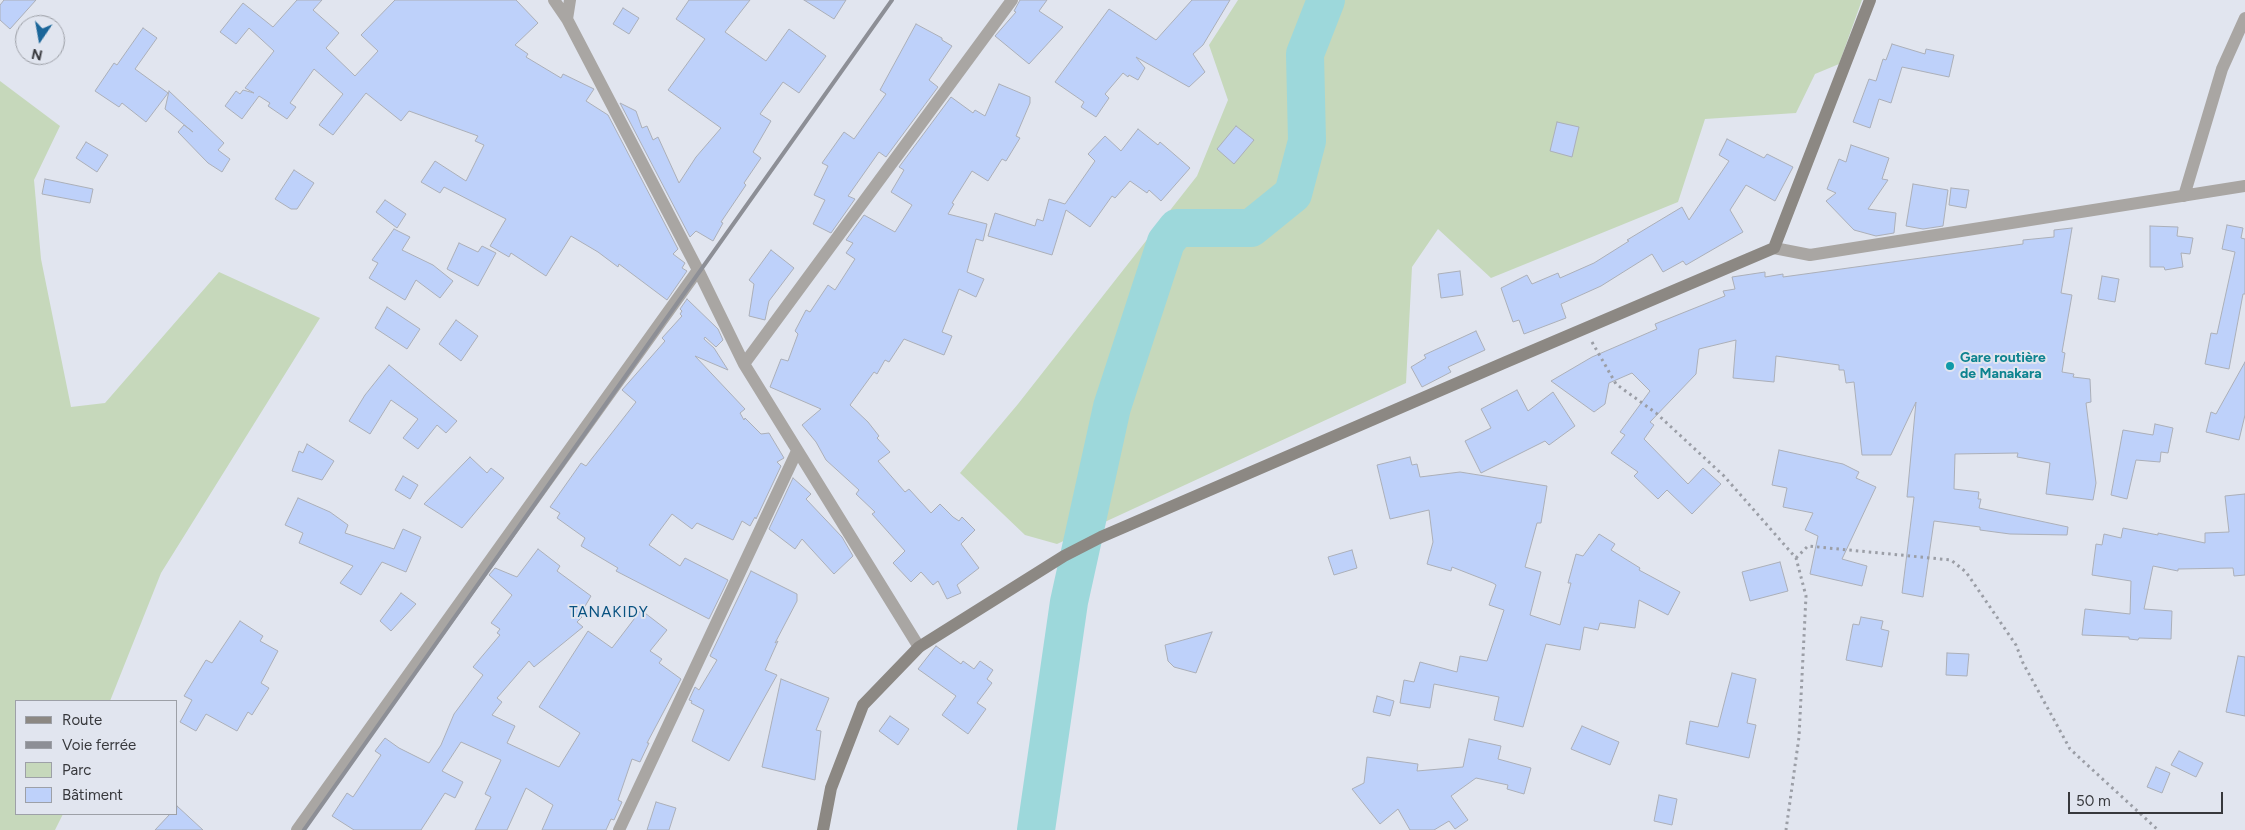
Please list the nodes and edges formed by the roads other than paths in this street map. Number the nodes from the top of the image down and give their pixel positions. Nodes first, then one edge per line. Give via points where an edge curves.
1 (554, 0) edge
2 (570, 0) edge
3 (1012, 0) edge
4 (1870, 0) edge
5 (2245, 18) edge
6 (567, 19) junction
7 (2245, 186) edge
8 (2184, 196) junction
9 (1774, 248) junction
10 (698, 270) junction
11 (744, 364) junction
12 (797, 451) junction
13 (918, 647) junction
14 (297, 830) edge
15 (619, 830) edge
16 (823, 830) edge

1 - 6 street
2 - 6 street
3 - 11 street
4 - 9 main road
5 - 8 street via 2222,70
6 - 10 street
7 - 8 street
8 - 9 street via 1810,255
9 - 13 main road via 1101,537 1064,556
10 - 11 street
10 - 14 street
11 - 12 street
12 - 13 street
12 - 15 street
13 - 16 main road via 863,705 831,788

